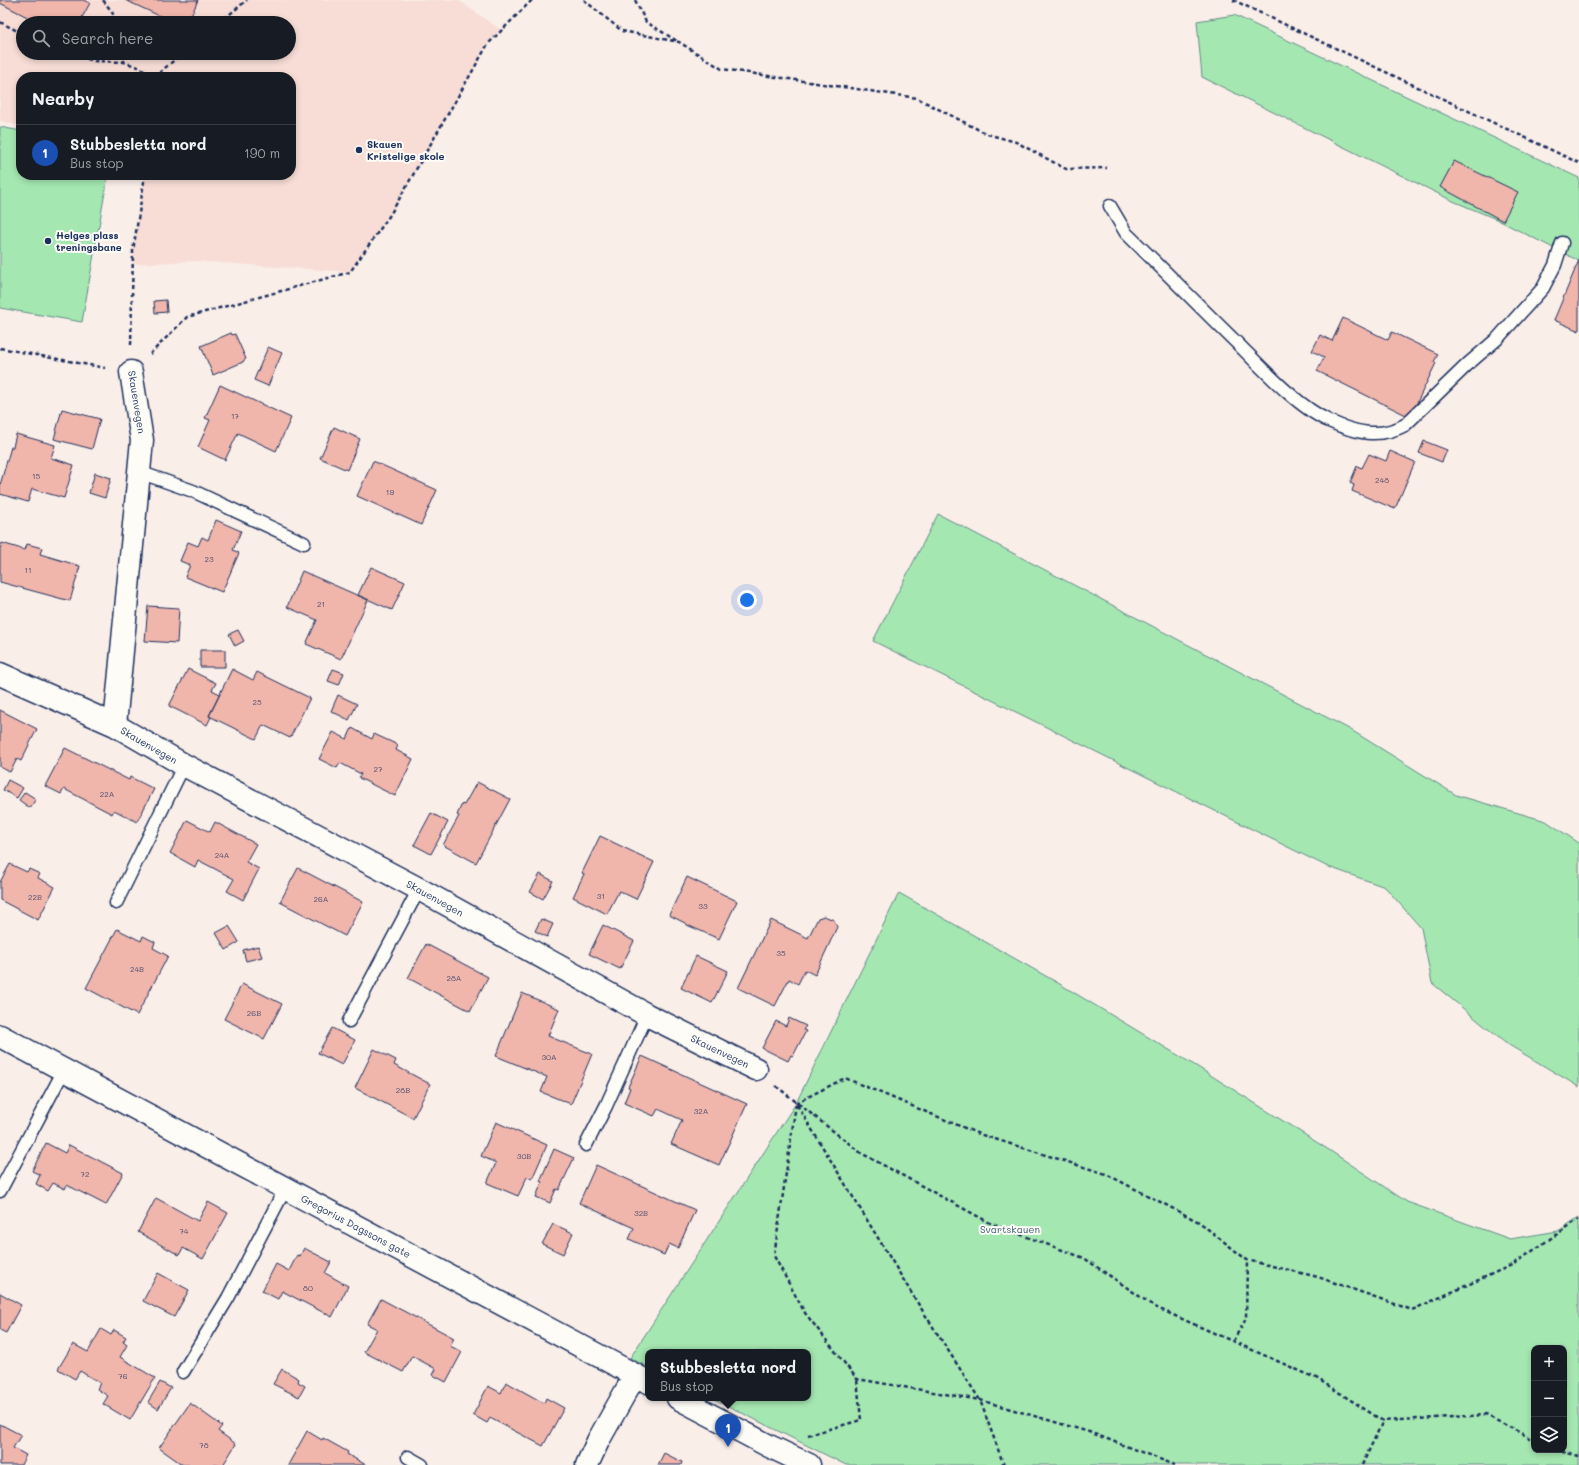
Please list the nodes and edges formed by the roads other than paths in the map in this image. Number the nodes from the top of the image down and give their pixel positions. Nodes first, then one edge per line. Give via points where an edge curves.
1 (1110, 206) dead end
2 (1562, 243) dead end
3 (131, 372) road end
4 (139, 472) junction
5 (304, 543) dead end
6 (0, 674) edge
7 (115, 725) junction
8 (184, 765) junction
9 (419, 889) junction
10 (116, 903) dead end
11 (647, 1015) junction
12 (349, 1021) dead end
13 (0, 1036) edge
14 (756, 1069) road end
15 (64, 1070) junction
16 (586, 1145) dead end
17 (285, 1189) junction
18 (0, 1191) edge
19 (183, 1372) dead end
20 (642, 1379) edge
21 (684, 1401) edge
22 (408, 1456) dead end
23 (422, 1465) edge
24 (587, 1465) edge
25 (809, 1465) edge

1 - 2 lane via 1126,233 1277,382 1328,421 1357,432 1379,434 1393,432 1405,425 1497,339 1543,288 1555,265
3 - 4 street, Skauenvegen via 142,440
4 - 5 lane via 193,491
4 - 7 street, Skauenvegen
6 - 7 street, Skauenvegen
7 - 8 street, Skauenvegen
8 - 9 street, Skauenvegen
8 - 10 lane
9 - 11 street, Skauenvegen
9 - 12 lane
11 - 14 street, Skauenvegen
11 - 16 lane
13 - 15 street, Gregorius Dagssons gate
15 - 17 street, Gregorius Dagssons gate
15 - 18 lane
17 - 19 lane via 228,1298
17 - 20 street, Gregorius Dagssons gate
20 - 24 street via 598,1441
21 - 25 street
22 - 23 lane

